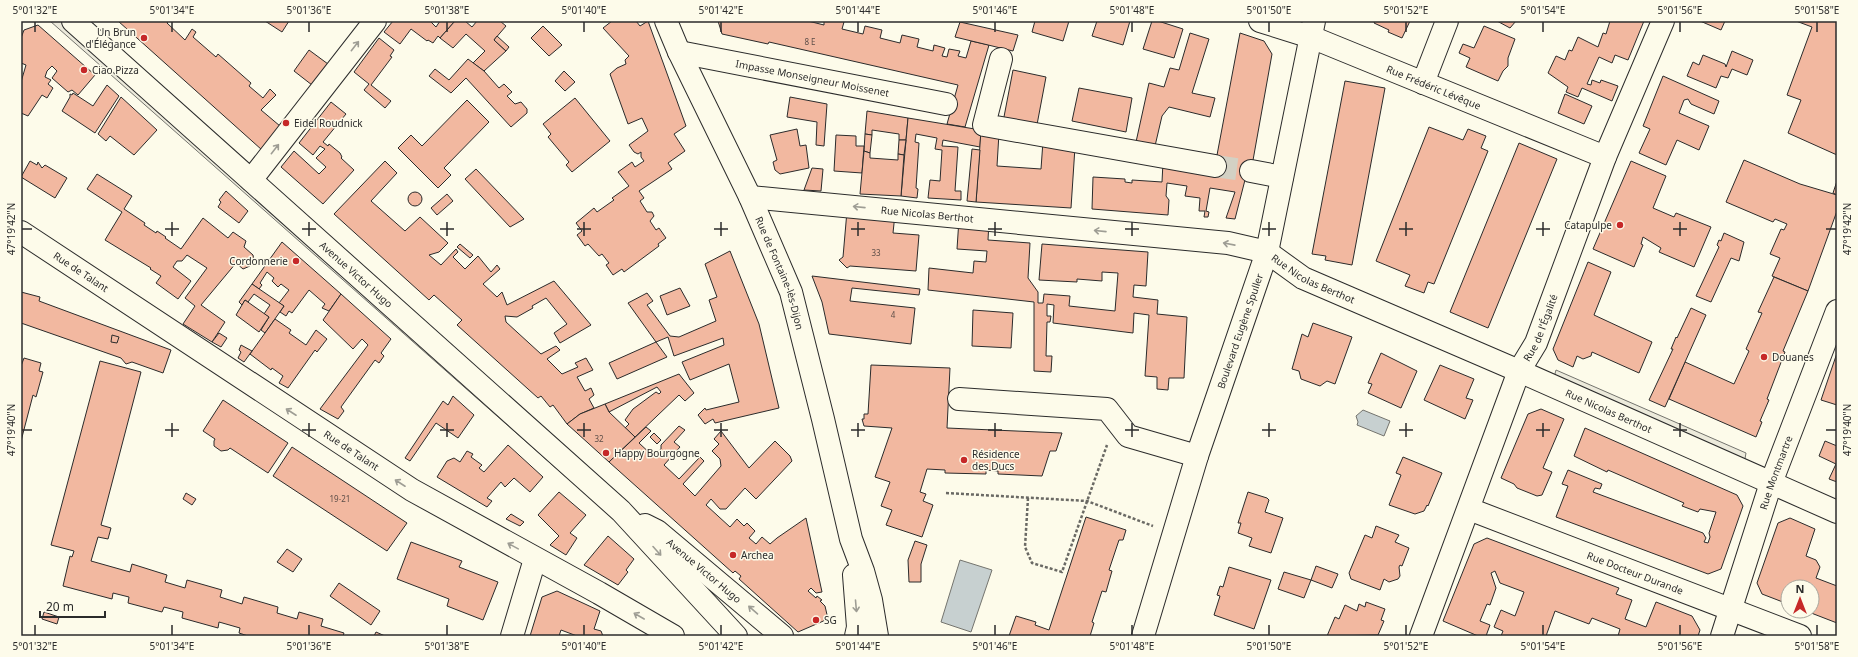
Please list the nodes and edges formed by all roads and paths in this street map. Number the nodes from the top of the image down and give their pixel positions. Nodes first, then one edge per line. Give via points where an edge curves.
1 (73, 21) edge
2 (375, 21) edge
3 (666, 21) edge
4 (1260, 21) edge
5 (1447, 21) edge
6 (1662, 21) edge
7 (1312, 29) edge
8 (679, 52) junction
9 (1001, 59) dead end
10 (1423, 83) junction
11 (946, 104) dead end
12 (1605, 157) junction
13 (1215, 166) tunnel mouth
14 (1251, 171) tunnel mouth
15 (1282, 177) junction
16 (251, 180) junction
17 (750, 197) junction
18 (21, 232) edge
19 (1267, 252) junction
20 (1837, 311) edge
21 (1519, 371) junction
22 (959, 399) dead end
23 (1116, 420) junction
24 (1197, 456) junction
25 (1771, 483) junction
26 (946, 493) dead end
27 (1028, 498) junction
28 (1087, 501) junction
29 (1469, 509) junction
30 (622, 512) junction
31 (1837, 512) edge
32 (1174, 534) junction
33 (851, 539) junction
34 (535, 559) junction
35 (1731, 609) junction
36 (512, 636) edge
37 (673, 636) edge
38 (736, 636) edge
39 (782, 636) edge
40 (856, 636) edge
41 (877, 636) edge
42 (1143, 636) edge
43 (1421, 636) edge
44 (1722, 636) edge
45 (1800, 636) edge

1 - 16 street, Avenue Victor Hugo
16 -> 2 street
3 - 8 street, Rue de Fontaine-lès-Dijon
4 - 7 street, Rue Frédéric Lévêque
5 - 10 street
6 - 12 street, Rue de l'Égalité
7 - 10 street, Rue Frédéric Lévêque
7 - 15 street, Boulevard Eugène Spuller
8 - 11 street, Impasse Monseigneur Moissenet
8 - 17 street, Rue de Fontaine-lès-Dijon
9 - 13 street via 984,125
10 - 12 street, Rue Frédéric Lévêque
12 - 21 street, Rue de l'Égalité via 1536,343
14 - 15 street
15 - 19 street, Boulevard Eugène Spuller
16 - 30 street, Avenue Victor Hugo
19 -> 17 street, Rue Nicolas Berthot via 1228,243
17 - 33 street, Rue de Fontaine-lès-Dijon via 791,292
34 -> 18 street, Rue de Talant via 412,490
19 - 21 street, Rue Nicolas Berthot via 1304,278
19 - 24 street, Boulevard Eugène Spuller
20 - 25 street, Rue Montmartre
21 - 25 street, Rue Nicolas Berthot
21 - 29 street, Rue de l'Égalité
22 - 23 street via 1107,410
23 - 24 street via 1128,436
23 - 28 path
24 - 32 street, Boulevard Eugène Spuller
25 - 31 street, Rue Nicolas Berthot
25 - 35 street, Rue Montmartre
26 - 27 path
27 - 28 path
27 - 28 path via 1025,547 1032,563 1062,572
28 - 32 path
29 - 35 street, Rue Docteur Durande
29 - 43 street, Rue de l'Égalité
30 -> 38 street, Avenue Victor Hugo
39 -> 30 street, Avenue Victor Hugo via 657,531
32 - 42 street, Boulevard Eugène Spuller
33 -> 40 street, Rue de Fontaine-lès-Dijon via 858,627
33 - 41 street, Rue de Fontaine-lès-Dijon via 863,571
34 - 36 street
37 -> 34 street, Rue de Talant
35 - 44 street, Rue Montmartre
35 - 45 street, Rue Docteur Durande

